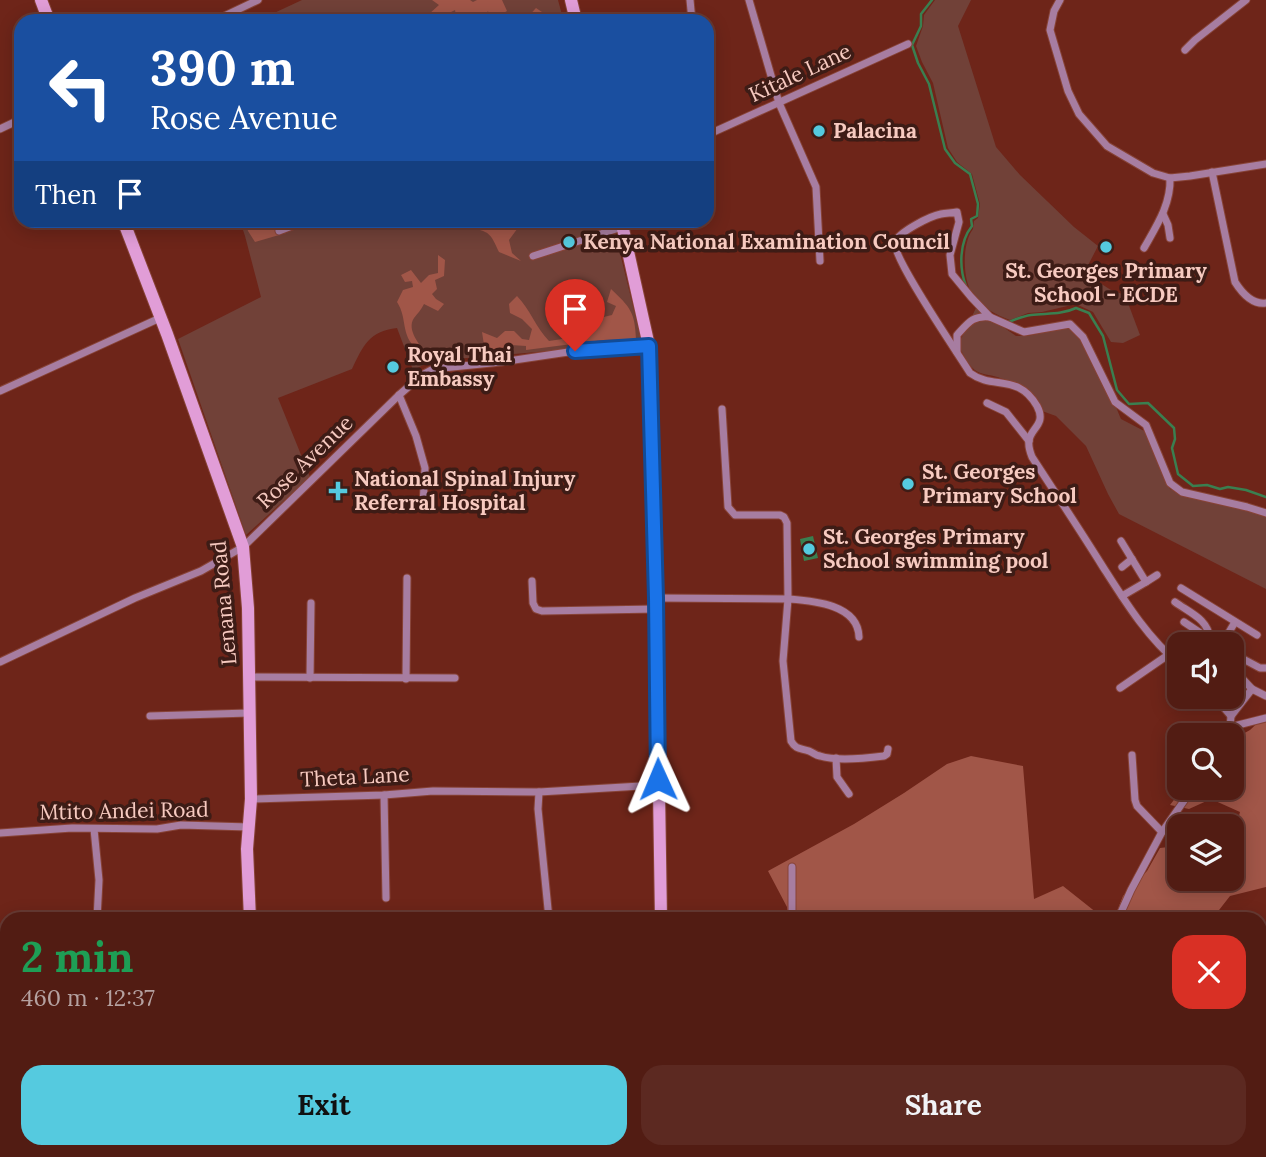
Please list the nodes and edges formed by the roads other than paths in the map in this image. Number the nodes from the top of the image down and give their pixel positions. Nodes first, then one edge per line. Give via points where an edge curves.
1 (258, 0) edge
2 (749, 0) edge
3 (1060, 0) edge
4 (1246, 0) edge
5 (229, 14) edge
6 (908, 44) dead end
7 (1185, 50) dead end
8 (779, 103) junction
9 (714, 132) edge
10 (1266, 164) edge
11 (1212, 172) junction
12 (1170, 178) junction
13 (1163, 214) junction
14 (126, 228) edge
15 (288, 228) edge
16 (609, 228) edge
17 (623, 228) edge
18 (279, 231) dead end
19 (1170, 238) dead end
20 (1144, 247) dead end
21 (533, 256) dead end
22 (820, 261) dead end
23 (1266, 303) edge
24 (990, 317) junction
25 (160, 318) junction
26 (649, 346) junction
27 (957, 353) junction
28 (0, 391) edge
29 (399, 395) junction
30 (987, 403) dead end
31 (722, 409) dead end
32 (1028, 441) junction
33 (423, 505) dead end
34 (1266, 513) edge
35 (1121, 541) dead end
36 (243, 547) junction
37 (1132, 559) junction
38 (1122, 567) dead end
39 (1157, 575) dead end
40 (407, 578) dead end
41 (532, 581) dead end
42 (1146, 582) junction
43 (1181, 588) dead end
44 (1122, 596) junction
45 (788, 599) junction
46 (311, 603) dead end
47 (656, 603) junction
48 (1175, 603) dead end
49 (1184, 622) dead end
50 (1236, 622) junction
51 (1199, 632) edge
52 (1209, 632) edge
53 (1228, 632) edge
54 (1257, 635) dead end
55 (859, 638) dead end
56 (1167, 654) edge
57 (1167, 656) edge
58 (1244, 659) edge
59 (0, 662) edge
60 (1266, 668) edge
61 (249, 677) junction
62 (310, 678) junction
63 (405, 678) junction
64 (455, 678) dead end
65 (1244, 680) edge
66 (1120, 688) dead end
67 (1252, 689) junction
68 (1266, 696) edge
69 (1226, 709) edge
70 (250, 713) junction
71 (150, 716) dead end
72 (1231, 716) junction
73 (1266, 718) edge
74 (1229, 723) edge
75 (1244, 725) edge
76 (888, 749) dead end
77 (1132, 755) dead end
78 (836, 758) junction
79 (658, 785) junction
80 (538, 792) junction
81 (849, 794) dead end
82 (384, 795) junction
83 (251, 799) junction
84 (1185, 800) edge
85 (250, 827) junction
86 (94, 829) junction
87 (1162, 832) junction
88 (0, 834) edge
89 (792, 867) dead end
90 (386, 898) dead end
91 (97, 912) edge
92 (250, 912) edge
93 (548, 912) edge
94 (661, 912) edge
95 (792, 912) edge
96 (1121, 912) edge

1 - 5 street
2 - 8 street
3 - 12 street via 1050,30 1079,114 1107,146
4 - 7 street
6 - 8 street, Kitale Lane
8 - 9 street, Kitale Lane
8 - 22 street via 816,187
10 - 11 street
11 - 12 street
11 - 23 street via 1234,282 1253,302
12 - 13 street
13 - 19 street
13 - 20 street
14 - 25 street, Lenana Road
15 - 18 street
16 - 21 street
17 - 26 street
24 - 27 street via 979,316 966,324 957,335
24 - 27 street via 952,274 950,255 959,222 957,212 939,214 896,239 900,258
24 - 34 street via 1024,332 1070,324 1083,337 1115,402 1146,425 1170,483 1182,492
25 - 28 street
25 - 36 street, Lenana Road
26 - 29 street, Rose Avenue via 433,369
26 - 47 street
27 - 32 street via 975,377 1013,384 1033,400 1040,411 1039,426
29 - 33 street via 425,468
29 - 36 street, Rose Avenue
30 - 32 street via 1006,412
31 - 45 street via 728,507 735,515 784,517
32 - 44 street via 1032,457
35 - 37 street
36 - 59 street, Rose Avenue via 201,571
36 - 61 street, Lenana Road
37 - 38 street
37 - 42 street
39 - 42 street
40 - 63 street
41 - 47 street via 533,603 542,611
42 - 44 street
43 - 50 street
44 - 56 street
45 - 47 street
45 - 55 street via 843,612 856,623
45 - 78 street via 783,661 790,741 820,757
46 - 62 street
47 - 79 street
48 - 52 street via 1203,622
49 - 51 street
50 - 53 street
50 - 54 street
57 - 66 street
58 - 60 street
61 - 62 street
61 - 70 street, Lenana Road
62 - 63 street
63 - 64 street
65 - 67 street
67 - 68 street
67 - 72 street
69 - 72 street
70 - 71 street
70 - 83 street, Lenana Road
72 - 74 street
73 - 75 street
76 - 78 street via 884,756
77 - 87 street via 1137,806
78 - 81 street via 838,778
79 - 80 street
79 - 94 street
80 - 82 street, Theta Lane
80 - 93 street
82 - 83 street, Theta Lane
82 - 90 street
83 - 85 street, Lenana Road
84 - 87 street
85 - 86 street, Mtito Andei Road
85 - 92 street, Lenana Road
86 - 88 street, Mtito Andei Road
86 - 91 street
87 - 96 street
89 - 95 street

